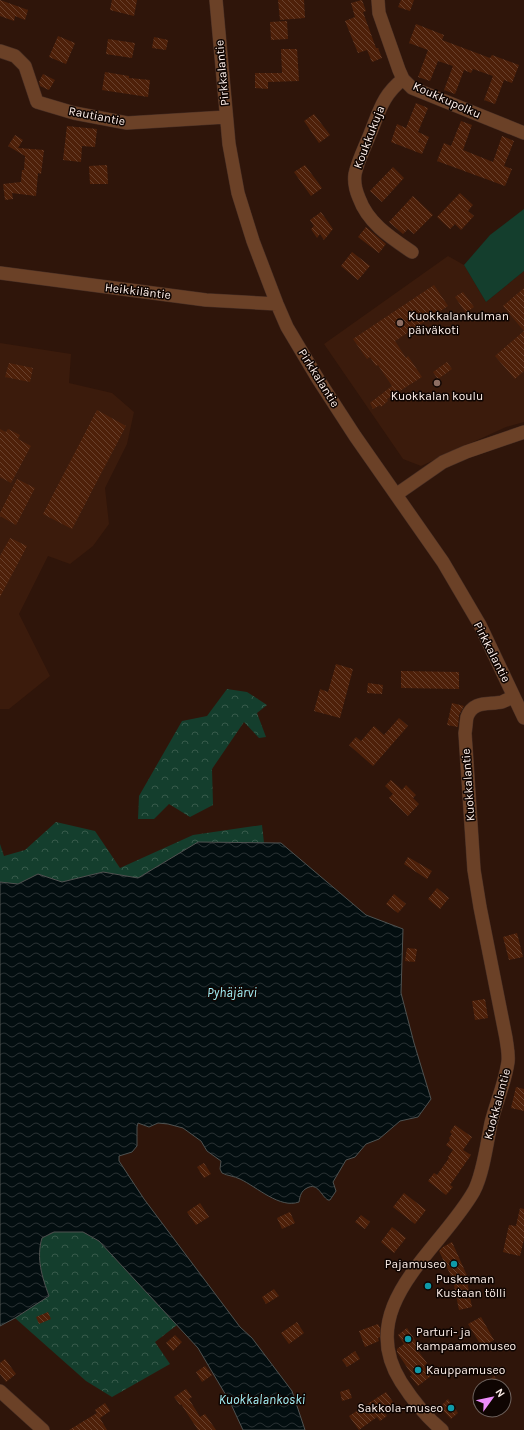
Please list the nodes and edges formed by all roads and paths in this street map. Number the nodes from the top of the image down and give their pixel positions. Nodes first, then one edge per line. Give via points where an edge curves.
1 (216, 0) edge
2 (378, 0) edge
3 (0, 51) edge
4 (403, 79) junction
5 (226, 117) junction
6 (524, 133) edge
7 (412, 252) dead end
8 (0, 273) edge
9 (277, 304) junction
10 (524, 432) edge
11 (397, 494) junction
12 (514, 697) junction
13 (524, 718) edge
14 (0, 1391) edge
15 (43, 1430) edge
16 (442, 1430) edge

1 - 5 street, Pirkkalantie
2 - 4 street, Koukkupolku via 379,13
3 - 5 street, Rautiantie via 14,56 25,66 37,102 67,111 127,123
4 - 6 street, Koukkupolku via 412,88
4 - 7 street, Koukkukuja via 392,88 383,101 355,175 356,191 362,207 372,222
5 - 9 street, Pirkkalantie via 238,194
8 - 9 street, Heikkiläntie via 206,300
9 - 11 street, Pirkkalantie via 287,327 318,379
10 - 11 street via 443,462
11 - 12 street, Pirkkalantie via 443,562 476,619
12 - 13 street, Pirkkalantie
12 - 16 street, Kuokkalantie via 502,702 476,706 467,718 465,733 474,870 508,1062 475,1189 401,1288 392,1308 388,1326 388,1346 396,1373 413,1399
14 - 15 street

